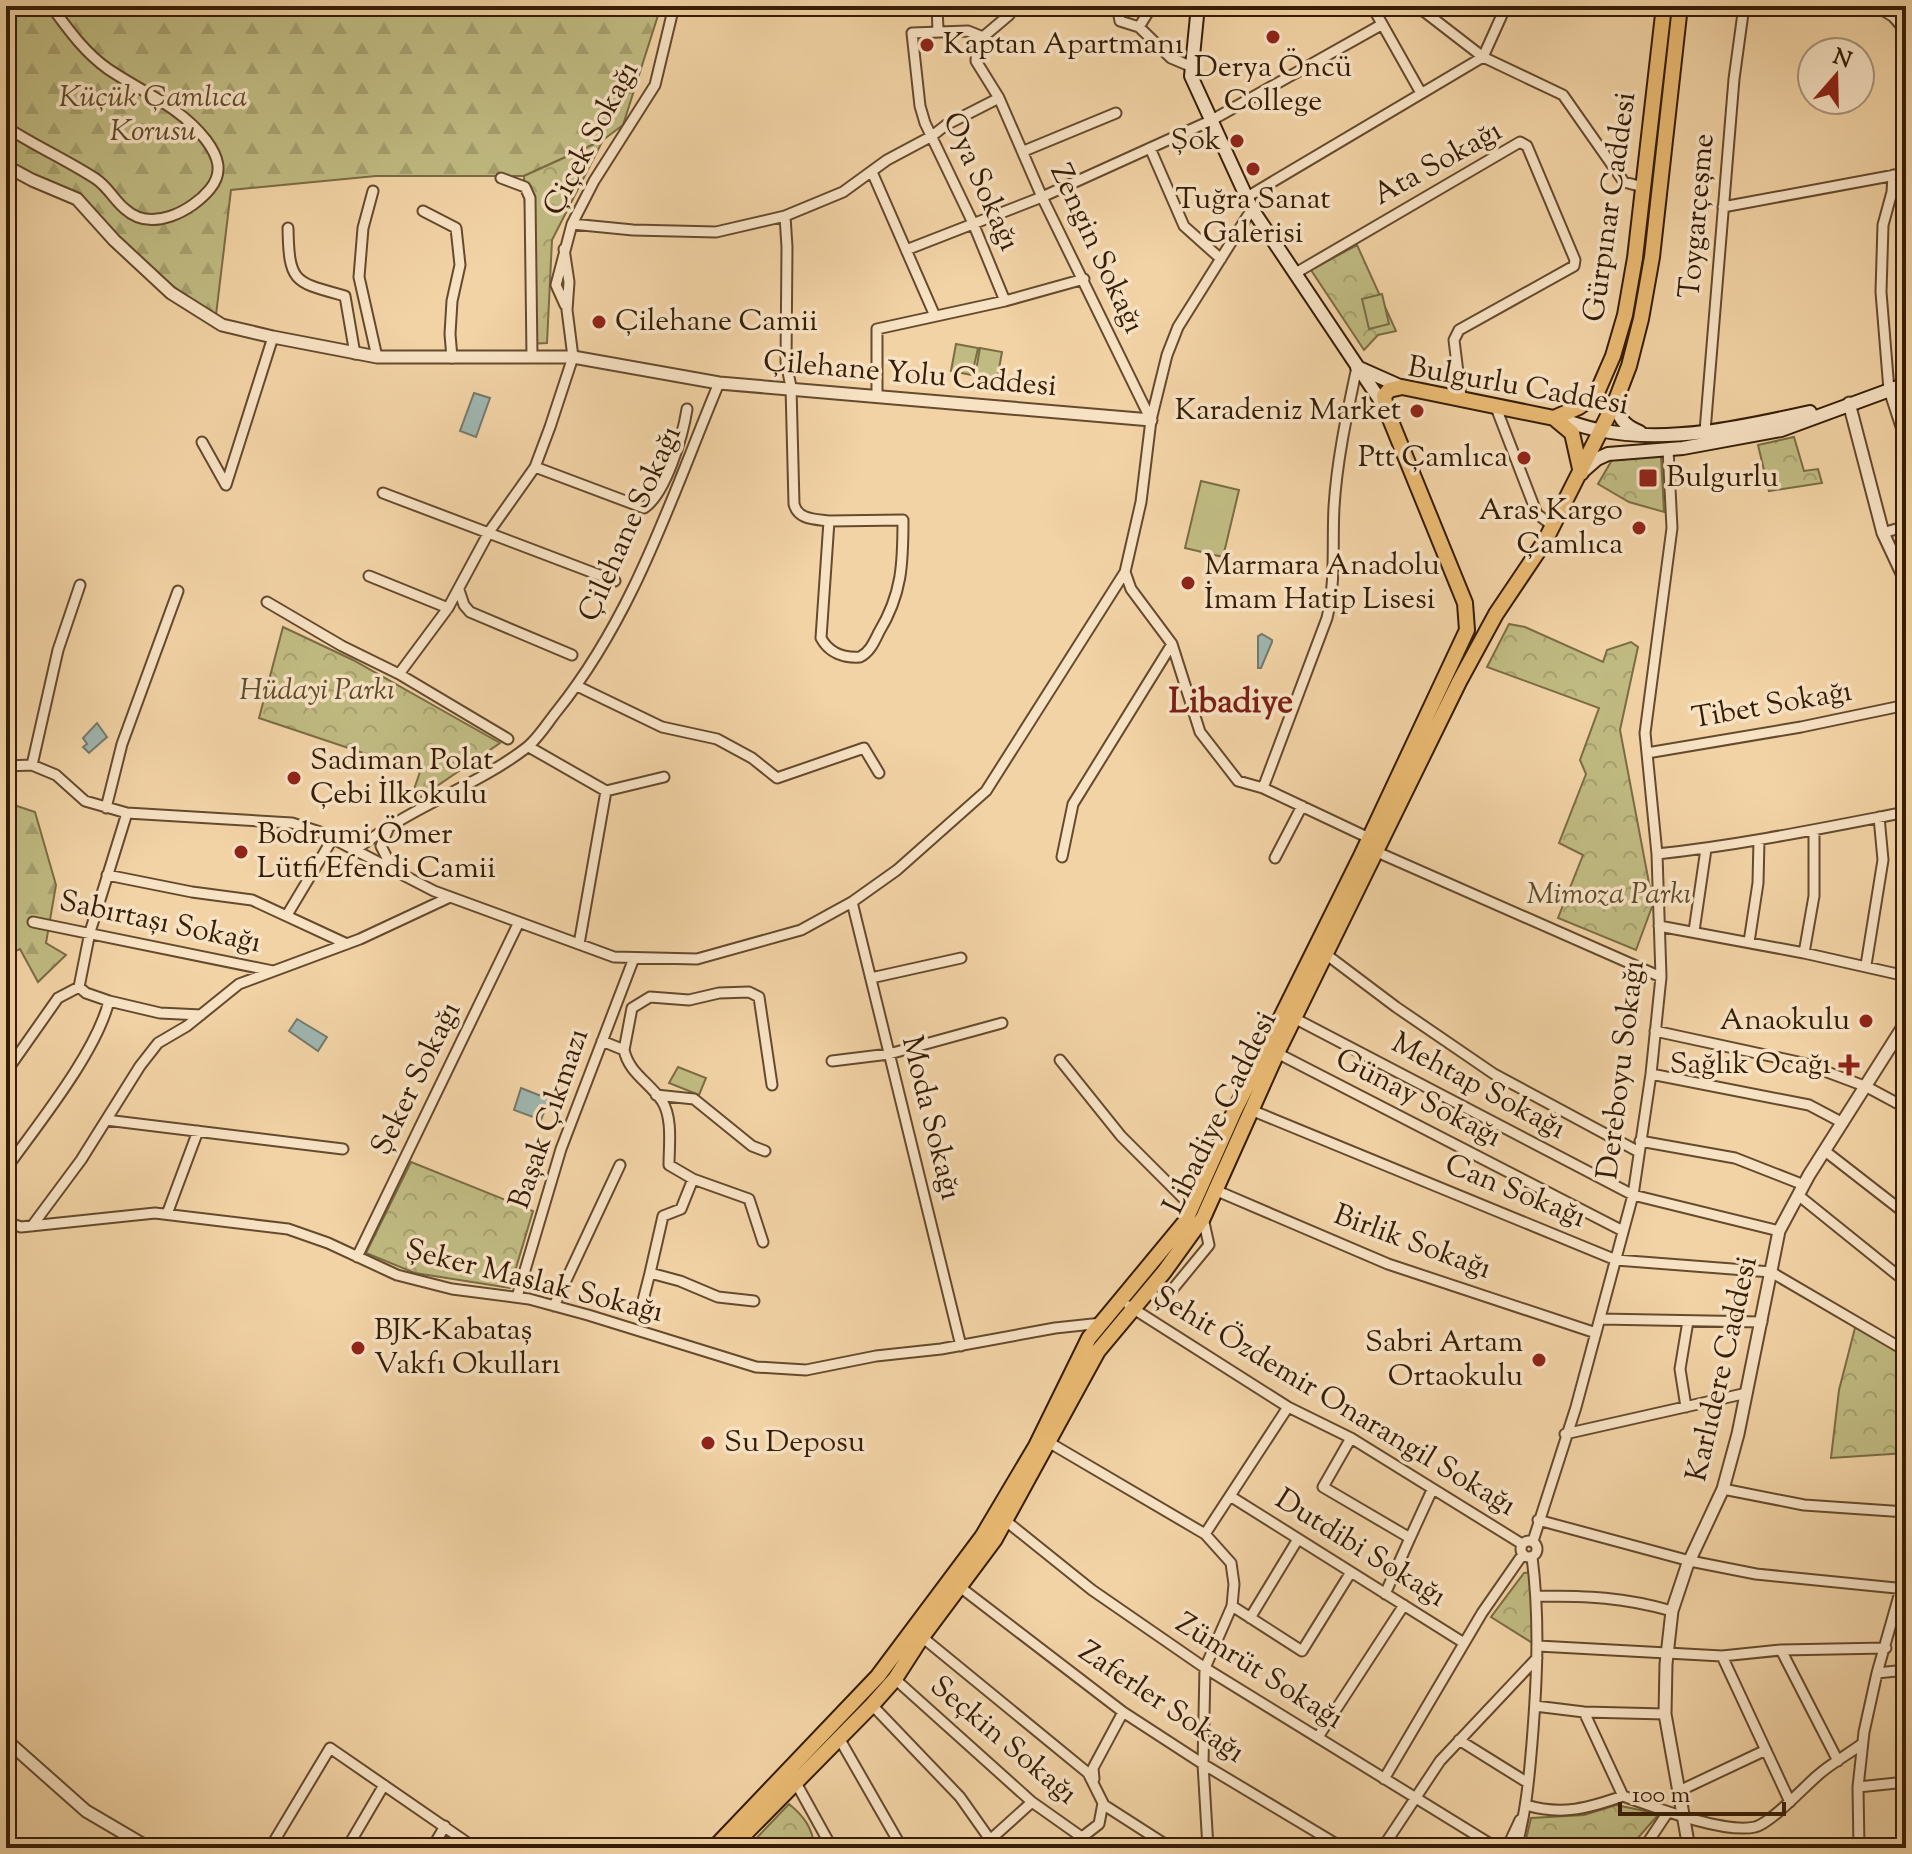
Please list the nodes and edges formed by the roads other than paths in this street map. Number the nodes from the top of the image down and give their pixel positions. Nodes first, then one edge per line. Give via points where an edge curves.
1 (51, 6) edge
2 (674, 6) edge
3 (937, 6) edge
4 (1014, 6) edge
5 (1117, 6) edge
6 (1152, 6) edge
7 (1198, 6) edge
8 (1372, 6) edge
9 (1417, 6) edge
10 (1506, 6) edge
11 (1664, 6) edge
12 (1680, 6) edge
13 (1744, 6) edge
14 (1878, 6) edge
15 (1893, 10) edge
16 (1381, 25) junction
17 (1139, 27) junction
18 (938, 30) junction
19 (1906, 30) edge
20 (983, 37) junction
21 (1483, 57) junction
22 (1190, 66) junction
23 (1421, 93) junction
24 (999, 98) junction
25 (1116, 113) dead end
26 (1212, 120) junction
27 (6, 127) edge
28 (932, 136) junction
29 (1150, 148) junction
30 (1024, 151) junction
31 (6, 166) edge
32 (872, 172) junction
33 (1906, 173) edge
34 (1893, 175) junction
35 (501, 178) dead end
36 (1643, 187) junction
37 (373, 191) dead end
38 (1042, 197) junction
39 (1250, 203) junction
40 (1723, 207) junction
41 (423, 211) dead end
42 (785, 216) junction
43 (973, 223) junction
44 (572, 224) junction
45 (288, 228) dead end
46 (906, 250) junction
47 (1221, 259) junction
48 (1294, 274) junction
49 (1084, 279) junction
50 (1005, 301) junction
51 (935, 316) junction
52 (273, 337) junction
53 (355, 354) junction
54 (532, 356) junction
55 (377, 357) junction
56 (573, 357) junction
57 (452, 358) junction
58 (1357, 367) junction
59 (719, 383) junction
60 (1906, 384) edge
61 (791, 387) junction
62 (1402, 387) junction
63 (1889, 390) junction
64 (877, 396) junction
65 (1461, 397) junction
66 (1616, 400) junction
67 (1849, 403) junction
68 (1495, 405) junction
69 (687, 409) dead end
70 (1386, 409) junction
71 (1554, 418) junction
72 (1151, 420) junction
73 (1600, 431) junction
74 (1705, 431) junction
75 (1647, 435) junction
76 (202, 442) dead end
77 (1906, 442) edge
78 (1668, 449) junction
79 (535, 467) junction
80 (1581, 473) junction
81 (383, 493) dead end
82 (829, 521) junction
83 (1553, 526) junction
84 (1906, 526) edge
85 (489, 532) junction
86 (1883, 533) junction
87 (1125, 572) junction
88 (369, 576) dead end
89 (615, 581) dead end
90 (1906, 582) edge
91 (80, 585) dead end
92 (459, 590) junction
93 (178, 591) dead end
94 (267, 602) dead end
95 (1465, 603) junction
96 (448, 608) junction
97 (1496, 614) junction
98 (1172, 644) junction
99 (572, 655) dead end
100 (399, 674) junction
101 (577, 686) junction
102 (1906, 705) edge
103 (508, 739) dead end
104 (529, 747) junction
105 (1647, 753) junction
106 (32, 765) junction
107 (6, 766) edge
108 (879, 773) dead end
109 (664, 777) dead end
110 (1263, 788) junction
111 (606, 791) junction
112 (1302, 806) junction
113 (106, 808) junction
114 (1906, 812) edge
115 (127, 813) junction
116 (1879, 817) junction
117 (389, 827) junction
118 (1814, 831) junction
119 (333, 838) junction
120 (1369, 838) junction
121 (1759, 840) junction
122 (1706, 849) junction
123 (353, 851) junction
124 (1377, 852) junction
125 (1657, 854) junction
126 (1062, 857) dead end
127 (1275, 858) dead end
128 (393, 870) junction
129 (107, 875) junction
130 (450, 897) junction
131 (852, 902) junction
132 (287, 915) junction
133 (33, 922) dead end
134 (519, 922) junction
135 (1659, 926) junction
136 (1694, 931) junction
137 (90, 932) junction
138 (1749, 942) junction
139 (347, 944) junction
140 (579, 944) junction
141 (1804, 953) junction
142 (1327, 955) junction
143 (634, 958) junction
144 (961, 958) dead end
145 (1866, 965) junction
146 (276, 971) junction
147 (1906, 976) edge
148 (1661, 977) junction
149 (871, 978) junction
150 (79, 987) junction
151 (109, 1001) junction
152 (201, 1015) junction
153 (1296, 1019) junction
154 (1906, 1022) edge
155 (1002, 1023) dead end
156 (1655, 1031) junction
157 (602, 1041) junction
158 (624, 1050) junction
159 (1277, 1053) junction
160 (889, 1054) junction
161 (1060, 1060) dead end
162 (832, 1061) dead end
163 (6, 1072) edge
164 (1651, 1074) junction
165 (772, 1085) dead end
166 (1867, 1087) junction
167 (656, 1095) junction
168 (1906, 1108) edge
169 (1251, 1110) junction
170 (106, 1120) junction
171 (1843, 1123) junction
172 (198, 1131) junction
173 (1639, 1146) junction
174 (343, 1149) dead end
175 (765, 1151) dead end
176 (1825, 1151) junction
177 (620, 1165) dead end
178 (6, 1169) edge
179 (693, 1179) junction
180 (1215, 1190) junction
181 (1801, 1190) junction
182 (1633, 1195) junction
183 (1198, 1213) junction
184 (167, 1214) junction
185 (1906, 1214) edge
186 (6, 1222) edge
187 (32, 1226) junction
188 (1623, 1231) junction
189 (1779, 1231) junction
190 (763, 1242) dead end
191 (357, 1257) junction
192 (1616, 1260) junction
193 (1771, 1272) junction
194 (650, 1273) junction
195 (1906, 1282) edge
196 (517, 1297) junction
197 (754, 1301) dead end
198 (1127, 1305) junction
199 (554, 1306) junction
200 (640, 1312) dead end
201 (1600, 1319) junction
202 (1688, 1321) junction
203 (1762, 1322) junction
204 (1102, 1323) junction
205 (1596, 1333) junction
206 (961, 1346) junction
207 (1906, 1351) edge
208 (1747, 1393) junction
209 (1288, 1407) junction
210 (1686, 1407) junction
211 (1565, 1434) junction
212 (1351, 1438) junction
213 (1043, 1444) junction
214 (1723, 1489) junction
215 (1432, 1490) junction
216 (1230, 1496) junction
217 (1906, 1512) edge
218 (1538, 1520) junction
219 (1006, 1521) junction
220 (1205, 1534) junction
221 (1410, 1538) junction
222 (1298, 1539) junction
223 (1527, 1549) junction
224 (1690, 1561) junction
225 (1906, 1571) edge
226 (1351, 1572) junction
227 (960, 1587) junction
228 (1903, 1589) edge
229 (1385, 1594) junction
230 (1537, 1596) junction
231 (1404, 1605) junction
232 (1232, 1606) junction
233 (1672, 1611) junction
234 (1250, 1618) junction
235 (922, 1637) junction
236 (1464, 1643) junction
237 (1538, 1646) junction
238 (1886, 1648) junction
239 (1781, 1650) junction
240 (1668, 1653) junction
241 (1722, 1656) junction
242 (1537, 1658) junction
243 (1205, 1668) junction
244 (1906, 1670) edge
245 (1877, 1673) junction
246 (895, 1679) junction
247 (872, 1705) junction
248 (1535, 1706) junction
249 (1123, 1712) junction
250 (1584, 1712) junction
251 (1665, 1714) junction
252 (1318, 1737) junction
253 (839, 1738) junction
254 (6, 1740) edge
255 (1459, 1740) junction
256 (1862, 1744) junction
257 (1766, 1750) junction
258 (1838, 1761) junction
259 (1203, 1764) junction
260 (1384, 1779) junction
261 (795, 1781) junction
262 (1906, 1782) edge
263 (1528, 1783) junction
264 (384, 1785) junction
265 (1858, 1787) junction
266 (1679, 1791) junction
267 (1623, 1796) junction
268 (1416, 1798) junction
269 (1032, 1802) junction
270 (1790, 1802) junction
271 (1104, 1805) junction
272 (1526, 1805) junction
273 (1668, 1812) junction
274 (1683, 1817) junction
275 (445, 1826) junction
276 (1083, 1838) junction
277 (993, 1843) edge
278 (149, 1848) edge
279 (270, 1848) edge
280 (347, 1848) edge
281 (432, 1848) edge
282 (475, 1848) edge
283 (714, 1848) edge
284 (731, 1848) edge
285 (829, 1848) edge
286 (902, 1848) edge
287 (1068, 1848) edge
288 (1171, 1848) edge
289 (1208, 1848) edge
290 (1343, 1848) edge
291 (1377, 1848) edge
292 (1497, 1848) edge
293 (1507, 1848) edge
294 (1516, 1848) edge
295 (1644, 1848) edge
296 (1689, 1848) edge
297 (1859, 1848) edge

1 - 27 street via 94,57 195,126 216,156 219,174 192,208 145,218 126,210 100,181
2 - 44 street, Çiçek Sokağı via 655,85
3 - 18 street
4 - 20 street
5 - 17 street via 1120,21
6 - 17 street
7 - 22 main road
8 - 16 street
9 - 21 street
10 - 21 street
11 - 36 main road, Gürpınar Caddesi
12 - 66 main road, Gürpınar Caddesi via 1652,257 1641,319
13 - 40 street, Toygarçeşme
14 - 15 street
15 - 19 street
16 - 23 street
16 - 26 street
17 - 22 street via 1171,58
18 - 20 street
18 - 28 street, Oya Sokağı via 912,33 920,106
20 - 24 street, Zengin Sokağı via 976,61
21 - 23 street
21 - 36 street via 1563,95 1624,182
22 - 26 main road
23 - 39 street
24 - 28 street
24 - 30 street, Zengin Sokağı
25 - 30 street
26 - 29 street
26 - 39 main road
28 - 32 street
28 - 43 street, Oya Sokağı
29 - 38 street
29 - 47 street via 1184,226
30 - 38 street, Zengin Sokağı
31 - 52 street, Çilehane Yolu Caddesi via 77,199 171,293 222,325
32 - 42 street via 843,192
32 - 46 street
33 - 34 street
34 - 40 street
34 - 63 street via 1883,225 1881,292
35 - 54 street via 525,187 530,198
36 - 71 main road, Gürpınar Caddesi via 1630,287 1613,356 1596,395
37 - 55 street via 359,277
38 - 43 street
38 - 49 street, Zengin Sokağı
39 - 47 street
39 - 48 main road
40 - 74 street, Toygarçeşme
41 - 57 street via 456,228 460,265 452,301
42 - 44 street via 716,232
42 - 61 street via 786,362
43 - 46 street
43 - 50 street, Oya Sokağı
44 - 56 street, Çiçek Sokağı via 556,285 567,310
45 - 53 street via 288,264 304,285 345,296
46 - 51 street
47 - 72 street via 1178,327
48 - 58 main road
48 - 65 street, Ata Sokağı via 1520,142 1527,146 1574,266 1459,330 1454,340
49 - 50 street
49 - 72 street, Zengin Sokağı
50 - 51 street
51 - 64 street via 877,329
52 - 53 street, Çilehane Yolu Caddesi
52 - 76 street via 226,485
53 - 55 street, Çilehane Yolu Caddesi
54 - 56 street, Çilehane Yolu Caddesi
54 - 57 street, Çilehane Yolu Caddesi
55 - 57 street, Çilehane Yolu Caddesi
56 - 59 street, Çilehane Yolu Caddesi
56 - 79 street
58 - 62 main road
58 - 70 main road, Libadiye Caddesi
58 - 110 street via 1338,454 1333,594
59 - 61 street, Çilehane Yolu Caddesi
59 - 101 street, Çilehane Sokağı via 643,569
60 - 63 main road, Bulgurlu Caddesi
61 - 64 street, Çilehane Yolu Caddesi
61 - 82 street via 795,510
62 - 65 main road, Bulgurlu Caddesi
62 - 70 main road, Bulgurlu Caddesi via 1384,396
63 - 67 main road, Bulgurlu Caddesi
63 - 77 street
64 - 72 street, Çilehane Yolu Caddesi
65 - 68 main road, Bulgurlu Caddesi
66 - 73 main road, Gürpınar Caddesi
66 - 75 main road via 1621,420
67 - 74 main road, Bulgurlu Caddesi
67 - 78 main road, Bulgurlu Caddesi via 1781,430
67 - 86 street
68 - 71 main road, Bulgurlu Caddesi
68 - 83 street via 1537,514
69 - 79 street via 657,496 644,508
70 - 95 main road, Libadiye Caddesi
71 - 73 main road, Bulgurlu Caddesi
71 - 80 main road via 1572,433
72 - 87 street
73 - 75 main road, Bulgurlu Caddesi
73 - 80 main road, Gürpınar Caddesi
74 - 75 main road, Bulgurlu Caddesi
78 - 80 main road, Bulgurlu Caddesi via 1608,454
78 - 105 street, Dereboyu Sokağı via 1672,528 1645,733
79 - 85 street
80 - 83 main road, Gürpınar Caddesi
81 - 85 street
82 - 82 street via 903,520 902,572 893,609 860,657 836,654 821,638
83 - 97 main road, Gürpınar Caddesi
84 - 86 street
85 - 89 street
85 - 92 street
86 - 90 street
87 - 98 street via 1131,589
87 - 131 street via 986,791 897,870
88 - 96 street
91 - 106 street via 58,650
92 - 96 street
92 - 99 street via 470,612
93 - 113 street via 122,744
94 - 100 street
95 - 97 main road via 1482,617
95 - 120 main road, Libadiye Caddesi via 1467,630
96 - 100 street
97 - 124 main road, Libadiye Caddesi
98 - 110 street via 1200,732 1238,781
98 - 126 street via 1073,804
100 - 103 street
101 - 104 street, Çilehane Sokağı
101 - 108 street via 662,727 717,739 777,778 864,748
102 - 105 street, Tibet Sokağı
104 - 111 street
104 - 117 street, Çilehane Sokağı
105 - 125 street, Dereboyu Sokağı
106 - 107 street
106 - 113 street via 56,775 85,801
109 - 111 street
110 - 112 street
111 - 140 street
112 - 120 street
112 - 127 street
113 - 115 street
114 - 116 street
115 - 119 street via 292,823
115 - 129 street
116 - 118 street
116 - 145 street via 1883,860
117 - 123 street, Çilehane Sokağı
117 - 128 street via 381,846
118 - 121 street
118 - 141 street via 1814,896
119 - 123 street
119 - 132 street
120 - 183 main road, Libadiye Caddesi via 1235,1110
121 - 122 street
121 - 138 street
122 - 125 street
122 - 136 street
123 - 128 street
124 - 142 main road, Libadiye Caddesi
124 - 148 street
125 - 135 street, Dereboyu Sokağı
128 - 130 street
129 - 132 street via 252,900
129 - 137 street
130 - 134 street
130 - 139 street
131 - 143 street via 801,930 697,959
131 - 149 street, Moda Sokağı
132 - 139 street
133 - 137 street, Sabırtaşı Sokağı
134 - 140 street
134 - 191 street, Şeker Sokağı
135 - 136 street
135 - 148 street, Dereboyu Sokağı
136 - 138 street
137 - 146 street, Sabırtaşı Sokağı
137 - 150 street
138 - 141 street
139 - 146 street
140 - 143 street
141 - 145 street
142 - 153 main road, Libadiye Caddesi
142 - 173 street via 1494,1074
143 - 157 street, Başak Çıkmazı
144 - 149 street
145 - 147 street
146 - 152 street via 239,984
148 - 156 street, Dereboyu Sokağı
149 - 160 street, Moda Sokağı
150 - 151 street
150 - 163 street via 58,998
151 - 152 street via 160,1013
151 - 178 street via 88,1048
152 - 170 street via 158,1043
153 - 159 main road, Libadiye Caddesi
153 - 182 street, Mehtap Sokağı
154 - 166 street, Karlıdere Caddesi
155 - 160 street
156 - 164 street, Dereboyu Sokağı
156 - 166 street via 1803,1063
157 - 158 street
157 - 196 street, Başak Çıkmazı via 561,1149
158 - 165 street via 632,1008 650,997 689,1000 749,992 759,997
158 - 167 street via 627,1062
159 - 169 main road, Libadiye Caddesi
159 - 188 street, Günay Sokağı
160 - 162 street
160 - 206 street, Moda Sokağı
161 - 183 street via 1121,1136
164 - 171 street via 1809,1105
164 - 173 street, Dereboyu Sokağı
166 - 168 street
166 - 171 street, Karlıdere Caddesi
167 - 175 street via 694,1099
167 - 179 street via 669,1126 669,1165
169 - 180 main road, Libadiye Caddesi
169 - 192 street, Can Sokağı
170 - 172 street, Şeker Sokağı
170 - 187 street
171 - 176 street, Karlıdere Caddesi
172 - 174 street, Şeker Sokağı
172 - 184 street
173 - 181 street via 1735,1158
173 - 182 street, Dereboyu Sokağı
176 - 181 street, Karlıdere Caddesi
176 - 185 street
177 - 199 street
179 - 190 street via 749,1199
179 - 194 street via 681,1209 663,1216
180 - 183 main road, Libadiye Caddesi
180 - 205 street, Birlik Sokağı via 1388,1264
181 - 189 street, Karlıdere Caddesi
181 - 195 street
182 - 188 street, Dereboyu Sokağı
182 - 189 street, Mehtap Sokağı
183 - 198 main road, Libadiye Caddesi via 1185,1222
183 - 198 main road, Libadiye Caddesi via 1147,1292
184 - 187 street, Şeker Maslak Sokağı
184 - 191 street, Şeker Maslak Sokağı via 288,1229
186 - 187 street, Şeker Maslak Sokağı
188 - 192 street, Dereboyu Sokağı
189 - 193 street, Karlıdere Caddesi
191 - 196 street, Şeker Maslak Sokağı via 397,1275 452,1289
192 - 193 street, Can Sokağı
192 - 201 street, Dereboyu Sokağı
193 - 203 street, Karlıdere Caddesi
193 - 207 street
194 - 197 street via 718,1297
194 - 200 street
196 - 199 street, Şeker Maslak Sokağı
198 - 204 main road, Libadiye Caddesi
198 - 209 street, Şehit Özdemir Onarangil Sokağı
198 - 213 main road, Libadiye Caddesi
199 - 206 street, Şeker Maslak Sokağı via 756,1367 806,1370
201 - 202 street
201 - 205 street, Dereboyu Sokağı
202 - 203 street
202 - 210 street via 1680,1369
203 - 208 street, Karlıdere Caddesi
204 - 206 street, Şeker Maslak Sokağı
204 - 213 main road, Libadiye Caddesi via 1089,1338
205 - 211 street, Dereboyu Sokağı
208 - 210 street
208 - 214 street, Karlıdere Caddesi
209 - 212 street, Şehit Özdemir Onarangil Sokağı
209 - 216 street
210 - 211 street
211 - 218 street, Dereboyu Sokağı
212 - 215 street, Şehit Özdemir Onarangil Sokağı
212 - 221 street via 1323,1487
213 - 219 main road, Libadiye Caddesi
213 - 220 street
213 - 283 main road, Libadiye Caddesi via 982,1537 878,1676
214 - 217 street via 1804,1505
214 - 224 street, Karlıdere Caddesi
215 - 221 street, Dutdibi Sokağı
215 - 223 street, Şehit Özdemir Onarangil Sokağı
216 - 220 street
216 - 222 street, Dutdibi Sokağı
218 - 223 street, Dereboyu Sokağı
218 - 224 street
219 - 227 main road, Libadiye Caddesi
219 - 243 street, Zümrüt Sokağı via 1092,1590
220 - 232 street via 1231,1563
221 - 229 street, Dutdibi Sokağı
222 - 226 street, Dutdibi Sokağı
222 - 234 street
223 - 230 street
223 - 236 street
224 - 228 street via 1756,1574
224 - 233 street, Karlıdere Caddesi
225 - 228 street
226 - 229 street, Dutdibi Sokağı
226 - 234 street via 1302,1651
227 - 235 main road, Libadiye Caddesi
227 - 249 street, Zaferler Sokağı
228 - 238 street
229 - 231 street, Dutdibi Sokağı
230 - 233 street via 1600,1596
230 - 237 street
231 - 236 street, Dutdibi Sokağı
231 - 252 street
232 - 234 street
232 - 243 street
233 - 240 street, Karlıdere Caddesi
235 - 246 main road, Libadiye Caddesi
235 - 271 street via 1088,1773
236 - 260 street
237 - 240 street
237 - 242 street
238 - 239 street
238 - 245 street
239 - 241 street
239 - 258 street
240 - 241 street
240 - 251 street, Karlıdere Caddesi
241 - 257 street
242 - 248 street
242 - 255 street
243 - 252 street, Zümrüt Sokağı
243 - 259 street
244 - 245 street
245 - 256 street
246 - 247 main road, Libadiye Caddesi
246 - 269 street, Seçkin Sokağı
247 - 253 main road, Libadiye Caddesi
247 - 277 street via 960,1797
248 - 250 street
248 - 263 street
249 - 259 street, Zaferler Sokağı
249 - 271 street via 1093,1768
250 - 251 street
250 - 267 street
251 - 266 street, Karlıdere Caddesi
252 - 260 street, Zümrüt Sokağı
253 - 261 main road, Libadiye Caddesi
253 - 286 street
254 - 278 street via 86,1811
255 - 263 street
255 - 268 street
256 - 258 street
256 - 265 street
257 - 266 street
257 - 270 street
258 - 270 street
259 - 289 street
259 - 290 street, Zaferler Sokağı
260 - 268 street, Zümrüt Sokağı
261 - 284 main road, Libadiye Caddesi
261 - 285 street
262 - 265 street
263 - 272 street
264 - 275 street
264 - 279 street via 330,1748
264 - 280 street
265 - 297 street
266 - 274 street, Karlıdere Caddesi
267 - 272 street via 1586,1809 1545,1811
267 - 273 street
268 - 291 street
268 - 292 street, Zümrüt Sokağı
269 - 276 street, Seçkin Sokağı
269 - 277 street
270 - 274 street via 1756,1827
271 - 276 street via 1099,1824
271 - 288 street
272 - 293 street
272 - 294 street
273 - 274 street
273 - 295 street
274 - 296 street, Karlıdere Caddesi
275 - 281 street
275 - 282 street
276 - 287 street

